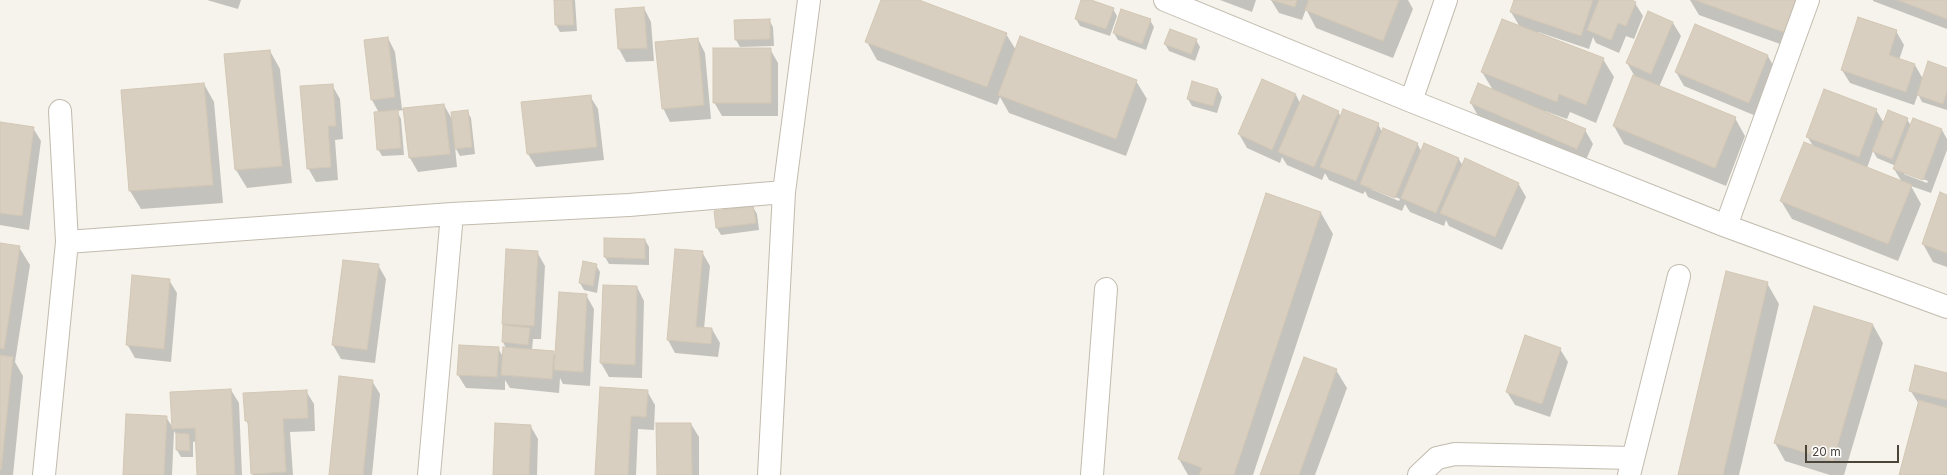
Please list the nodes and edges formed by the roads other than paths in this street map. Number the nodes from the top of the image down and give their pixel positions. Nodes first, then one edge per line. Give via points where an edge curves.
1 (809, 0) edge
2 (1164, 0) edge
3 (1446, 0) edge
4 (1808, 0) edge
5 (1411, 101) junction
6 (60, 111) dead end
7 (784, 192) junction
8 (452, 214) junction
9 (1726, 226) junction
10 (67, 242) junction
11 (1679, 276) dead end
12 (1106, 289) dead end
13 (1947, 307) edge
14 (1631, 466) edge
15 (44, 475) edge
16 (429, 475) edge
17 (769, 475) edge
18 (1092, 475) edge
19 (1419, 475) edge

1 - 7 street
2 - 5 street
3 - 5 street
4 - 9 street
5 - 9 street
6 - 10 street
7 - 8 street via 629,205
7 - 17 street
8 - 10 street
8 - 16 street
9 - 13 street
10 - 15 street
11 - 14 street
12 - 18 street
14 - 19 street via 1455,454 1436,458

